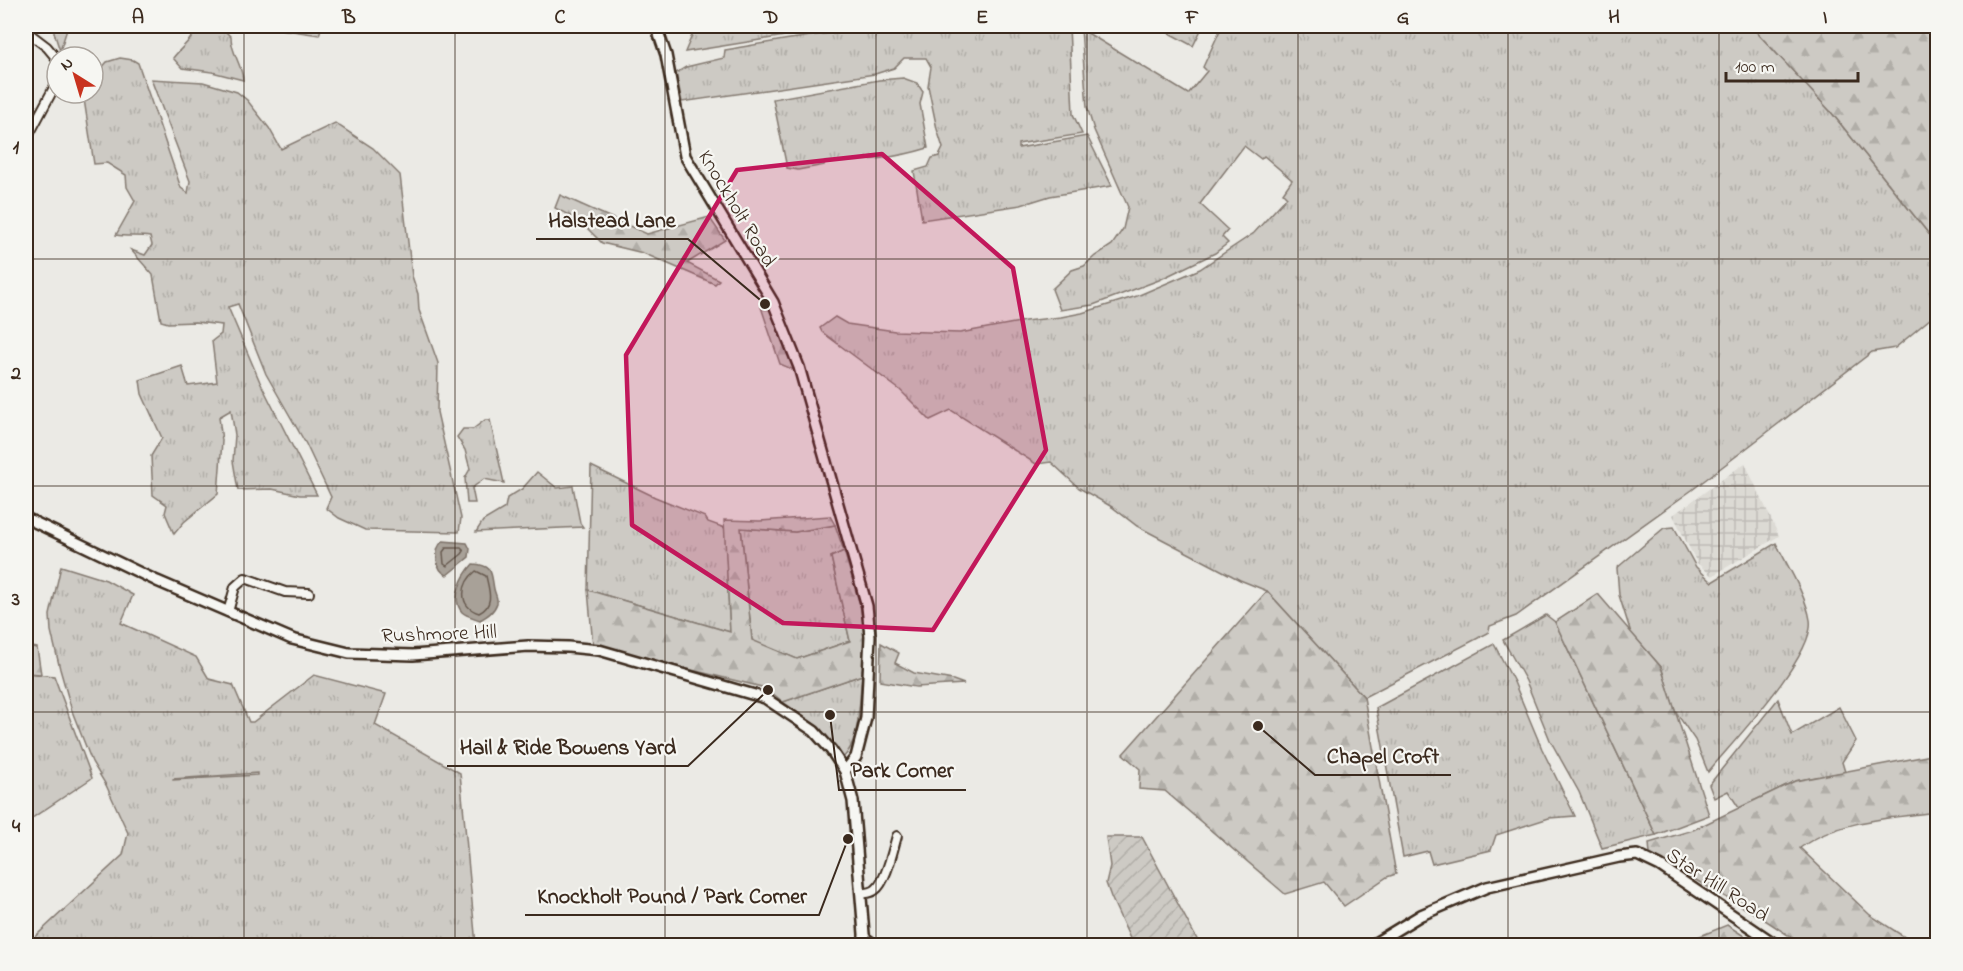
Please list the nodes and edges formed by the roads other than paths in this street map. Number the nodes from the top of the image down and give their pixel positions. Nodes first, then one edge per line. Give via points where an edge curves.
1 (656, 26) edge
2 (26, 31) edge
3 (45, 45) edge
4 (45, 104) edge
5 (26, 140) edge
6 (26, 518) edge
7 (309, 593) dead end
8 (228, 612) junction
9 (845, 771) junction
10 (897, 836) dead end
11 (861, 894) junction
12 (864, 941) edge
13 (876, 945) edge
14 (1370, 945) edge
15 (1778, 945) edge

1 - 9 street, Knockholt Road via 666,54 685,156 773,302 800,367 867,606 870,681 866,718 856,757
2 - 3 street
4 - 5 street
6 - 8 street, Rushmore Hill
7 - 8 street via 285,592 245,578 235,587
8 - 9 street, Rushmore Hill via 292,639 349,653 413,655 528,646 599,650 765,698 814,731
9 - 11 street via 853,801
10 - 11 street via 878,888
11 - 12 street
12 - 13 street
14 - 15 street, Star Hill Road via 1421,915 1487,887 1637,855 1660,866

